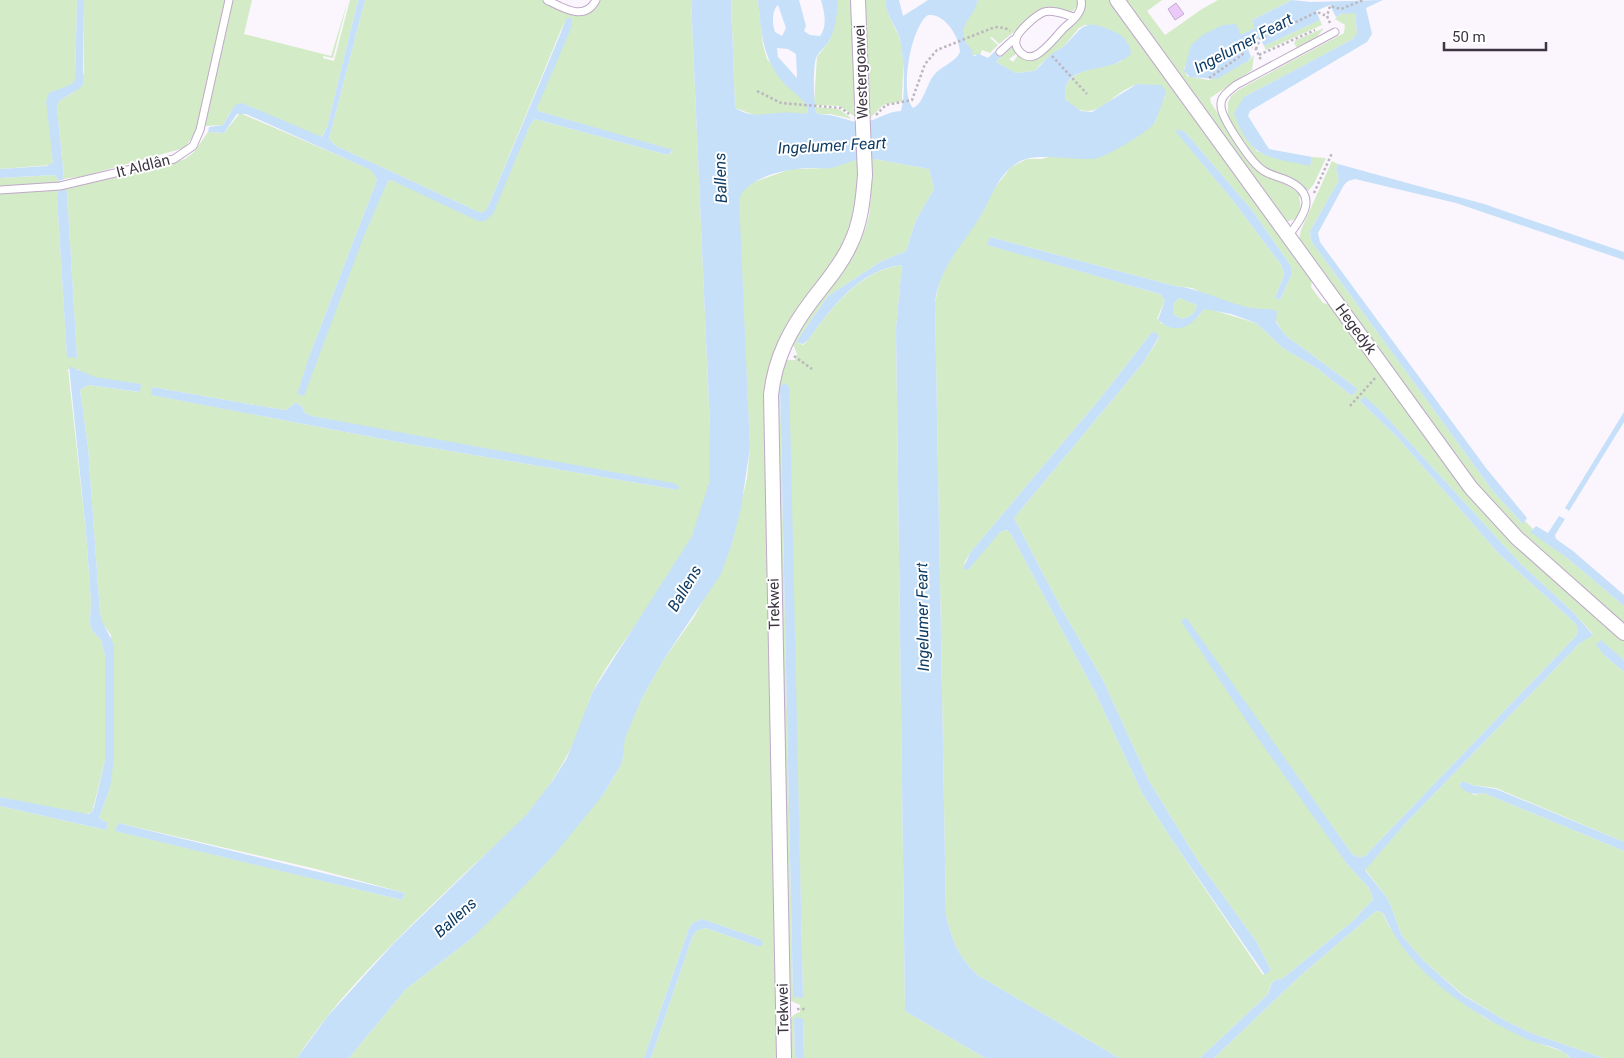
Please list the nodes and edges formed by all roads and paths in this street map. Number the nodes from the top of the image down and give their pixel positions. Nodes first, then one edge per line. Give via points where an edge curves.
1 (229, 0) edge
2 (547, 0) edge
3 (596, 0) edge
4 (858, 0) edge
5 (1081, 0) edge
6 (1117, 0) edge
7 (1363, 0) edge
8 (1327, 16) junction
9 (1074, 17) junction
10 (1330, 23) junction
11 (1335, 32) joint
12 (1017, 39) junction
13 (1256, 49) junction
14 (1000, 52) dead end
15 (1050, 54) dead end
16 (1259, 55) junction
17 (1265, 69) junction
18 (1210, 78) dead end
19 (757, 91) dead end
20 (1087, 94) dead end
21 (850, 115) dead end
22 (871, 120) dead end
23 (1332, 153) dead end
24 (865, 175) joint
25 (0, 190) edge
26 (1306, 206) junction
27 (1288, 236) junction
28 (796, 358) dead end
29 (812, 368) dead end
30 (1384, 369) junction
31 (1350, 406) dead end
32 (1624, 633) edge
33 (800, 1009) dead end
34 (806, 1009) dead end
35 (784, 1058) edge

1 - 25 lane, It Aldlân via 200,130 188,151 174,159 60,186
2 - 3 lane via 579,13 588,10
4 - 24 street, Westergoawei, bridge
5 - 9 lane via 1081,10
6 - 27 street, Hegedyk
7 - 8 path via 1341,9 1331,6
8 - 10 path
8 - 13 path via 1316,12 1260,39
9 - 12 lane via 1044,12
9 - 12 lane via 1036,55 1022,54 1017,47
10 - 11 path
10 - 16 path
11 - 17 lane
12 - 14 lane
12 - 22 path via 999,26 932,53 912,100 883,108
13 - 16 path
13 - 18 path via 1246,46 1242,56
15 - 20 path
16 - 17 path
17 - 26 lane via 1223,96 1221,106 1225,119 1257,166 1298,187 1303,192
19 - 21 path via 781,103 840,108
23 - 26 path
24 - 35 street, Trekwei via 856,233 839,264 787,338 775,367 771,395
26 - 27 lane via 1300,222
27 - 30 street, Hegedyk
28 - 29 path
30 - 31 path
30 - 32 street, Hegedyk via 1491,511 1534,554
33 - 34 path

